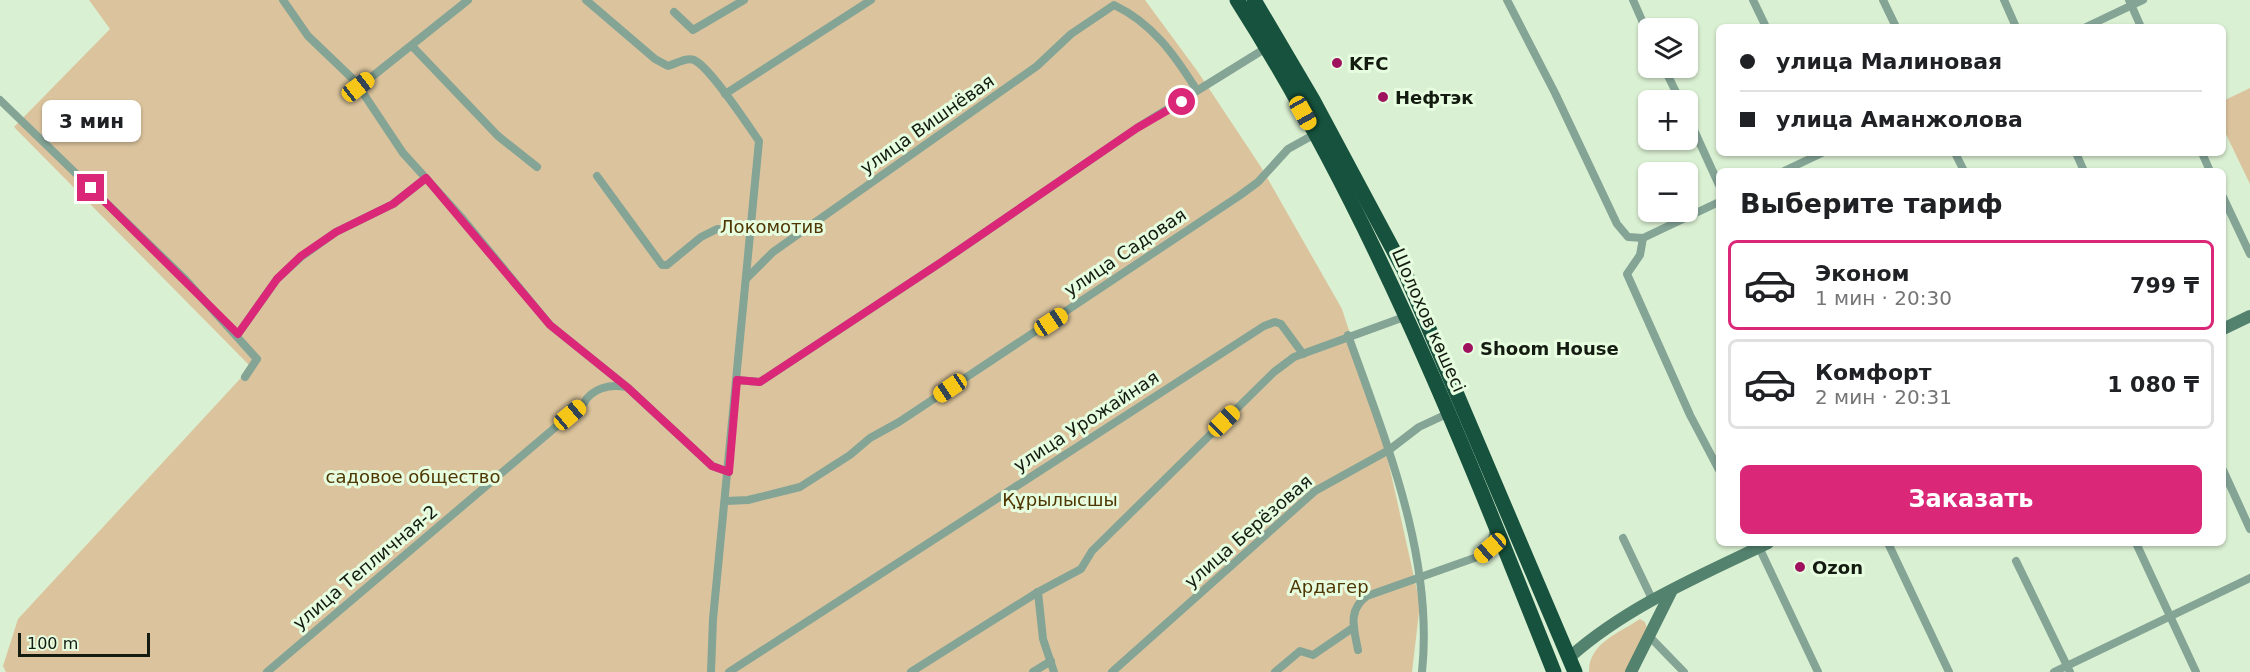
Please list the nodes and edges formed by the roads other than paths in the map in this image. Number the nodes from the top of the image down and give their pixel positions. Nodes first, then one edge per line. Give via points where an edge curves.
1 (282, 0) edge
2 (468, 0) edge
3 (586, 0) edge
4 (744, 0) edge
5 (871, 0) edge
6 (1237, 0) edge
7 (1254, 0) edge
8 (1507, 0) edge
9 (1633, 0) edge
10 (1753, 0) edge
11 (1883, 0) edge
12 (2004, 0) edge
13 (2143, 0) edge
14 (2130, 3) edge
15 (674, 12) dead end
16 (1641, 18) edge
17 (1765, 24) edge
18 (1895, 24) edge
19 (2015, 24) edge
20 (2092, 24) edge
21 (2140, 24) edge
22 (412, 46) junction
23 (1266, 48) junction
24 (358, 87) junction
25 (1196, 89) junction
26 (724, 94) junction
27 (0, 100) edge
28 (1315, 134) junction
29 (1698, 139) edge
30 (1816, 156) edge
31 (537, 168) dead end
32 (1790, 168) edge
33 (597, 176) dead end
34 (426, 178) junction
35 (1716, 178) edge
36 (1716, 203) edge
37 (2226, 203) edge
38 (751, 231) junction
39 (1643, 238) junction
40 (2250, 254) edge
41 (747, 278) junction
42 (1407, 316) junction
43 (2250, 316) edge
44 (2226, 327) edge
45 (238, 334) junction
46 (1348, 336) junction
47 (1303, 354) junction
48 (245, 377) dead end
49 (737, 380) junction
50 (627, 387) junction
51 (1449, 413) junction
52 (1389, 450) junction
53 (1716, 464) edge
54 (729, 472) junction
55 (2226, 477) edge
56 (726, 501) junction
57 (1495, 527) junction
58 (2250, 529) edge
59 (1623, 538) dead end
60 (1757, 546) edge
61 (1762, 546) edge
62 (1889, 546) edge
63 (2137, 546) edge
64 (2016, 561) dead end
65 (2250, 578) edge
66 (1419, 579) junction
67 (1038, 592) junction
68 (1671, 592) junction
69 (1653, 601) junction
70 (2169, 616) junction
71 (1354, 627) junction
72 (1648, 635) junction
73 (1358, 650) dead end
74 (1570, 657) junction
75 (1051, 662) junction
76 (2068, 669) edge
77 (1553, 671) edge
78 (267, 672) edge
79 (711, 672) edge
80 (729, 672) edge
81 (911, 672) edge
82 (1033, 672) edge
83 (1054, 672) edge
84 (1112, 672) edge
85 (1275, 672) edge
86 (1422, 672) edge
87 (1575, 672) edge
88 (1631, 672) edge
89 (1684, 672) edge
90 (1818, 672) edge
91 (1949, 672) edge
92 (2054, 672) edge
93 (2196, 672) edge

1 - 24 street via 308,36
2 - 22 street
3 - 26 street via 655,59 668,66 695,60
4 - 15 street via 693,30
5 - 26 street
6 - 23 highway, Шолохов көшесі
7 - 74 highway, Шолохов көшесі via 1404,270
8 - 39 street via 1617,224 1628,237
9 - 16 street
10 - 17 street
11 - 18 street
12 - 19 street
13 - 14 street
14 - 20 street
14 - 21 street
22 - 24 street
22 - 31 street via 498,136
23 - 25 street
23 - 28 highway, Шолохов көшесі
24 - 34 street via 403,153
25 - 41 street, улица Вишнёвая via 1173,52 1114,5 1071,34 1037,66 773,252
25 - 49 street via 760,382
26 - 38 street via 759,141
27 - 45 street
28 - 42 highway, Шолохов көшесі via 1369,234
28 - 56 street, улица Садовая via 1288,149 1258,182 1239,196 800,487 748,500
29 - 35 street
30 - 32 street
33 - 38 street via 662,265 717,229
34 - 45 street via 393,204 336,232 301,256 277,279
34 - 50 street via 550,325
36 - 39 street
37 - 40 street
38 - 41 street
39 - 53 street via 1640,255 1627,274
41 - 49 street
42 - 46 street
42 - 51 highway, Шолохов көшесі
43 - 44 street
45 - 48 street via 257,359
46 - 47 street
46 - 52 street
47 - 67 street via 1274,372 1092,551 1081,569
47 - 80 street, улица Урожайная via 1281,324 1264,326
49 - 54 street
50 - 54 street via 712,466
50 - 78 street, улица Тепличная-2 via 612,385 589,395
51 - 52 street, улица Берёзовая via 1419,427
51 - 57 highway, Шолохов көшесі
52 - 66 street
52 - 84 street, улица Берёзовая via 1315,491
54 - 56 street
55 - 58 street
56 - 79 street
57 - 66 street via 1490,548 1480,556
57 - 77 highway, Шолохов көшесі
59 - 69 street
60 - 68 street
61 - 90 street
62 - 91 street
63 - 70 street
64 - 76 street
65 - 70 street
66 - 71 street via 1367,596 1359,602 1352,617
66 - 86 street via 1426,633
67 - 75 street via 1043,639
67 - 81 street
68 - 69 street
68 - 72 street
69 - 74 street via 1597,633
70 - 76 street
70 - 93 street
71 - 73 street
71 - 85 street via 1313,655 1295,653
72 - 88 street
72 - 89 street
74 - 77 highway
74 - 87 highway, Шолохов көшесі
75 - 82 street
75 - 83 street
76 - 92 street

